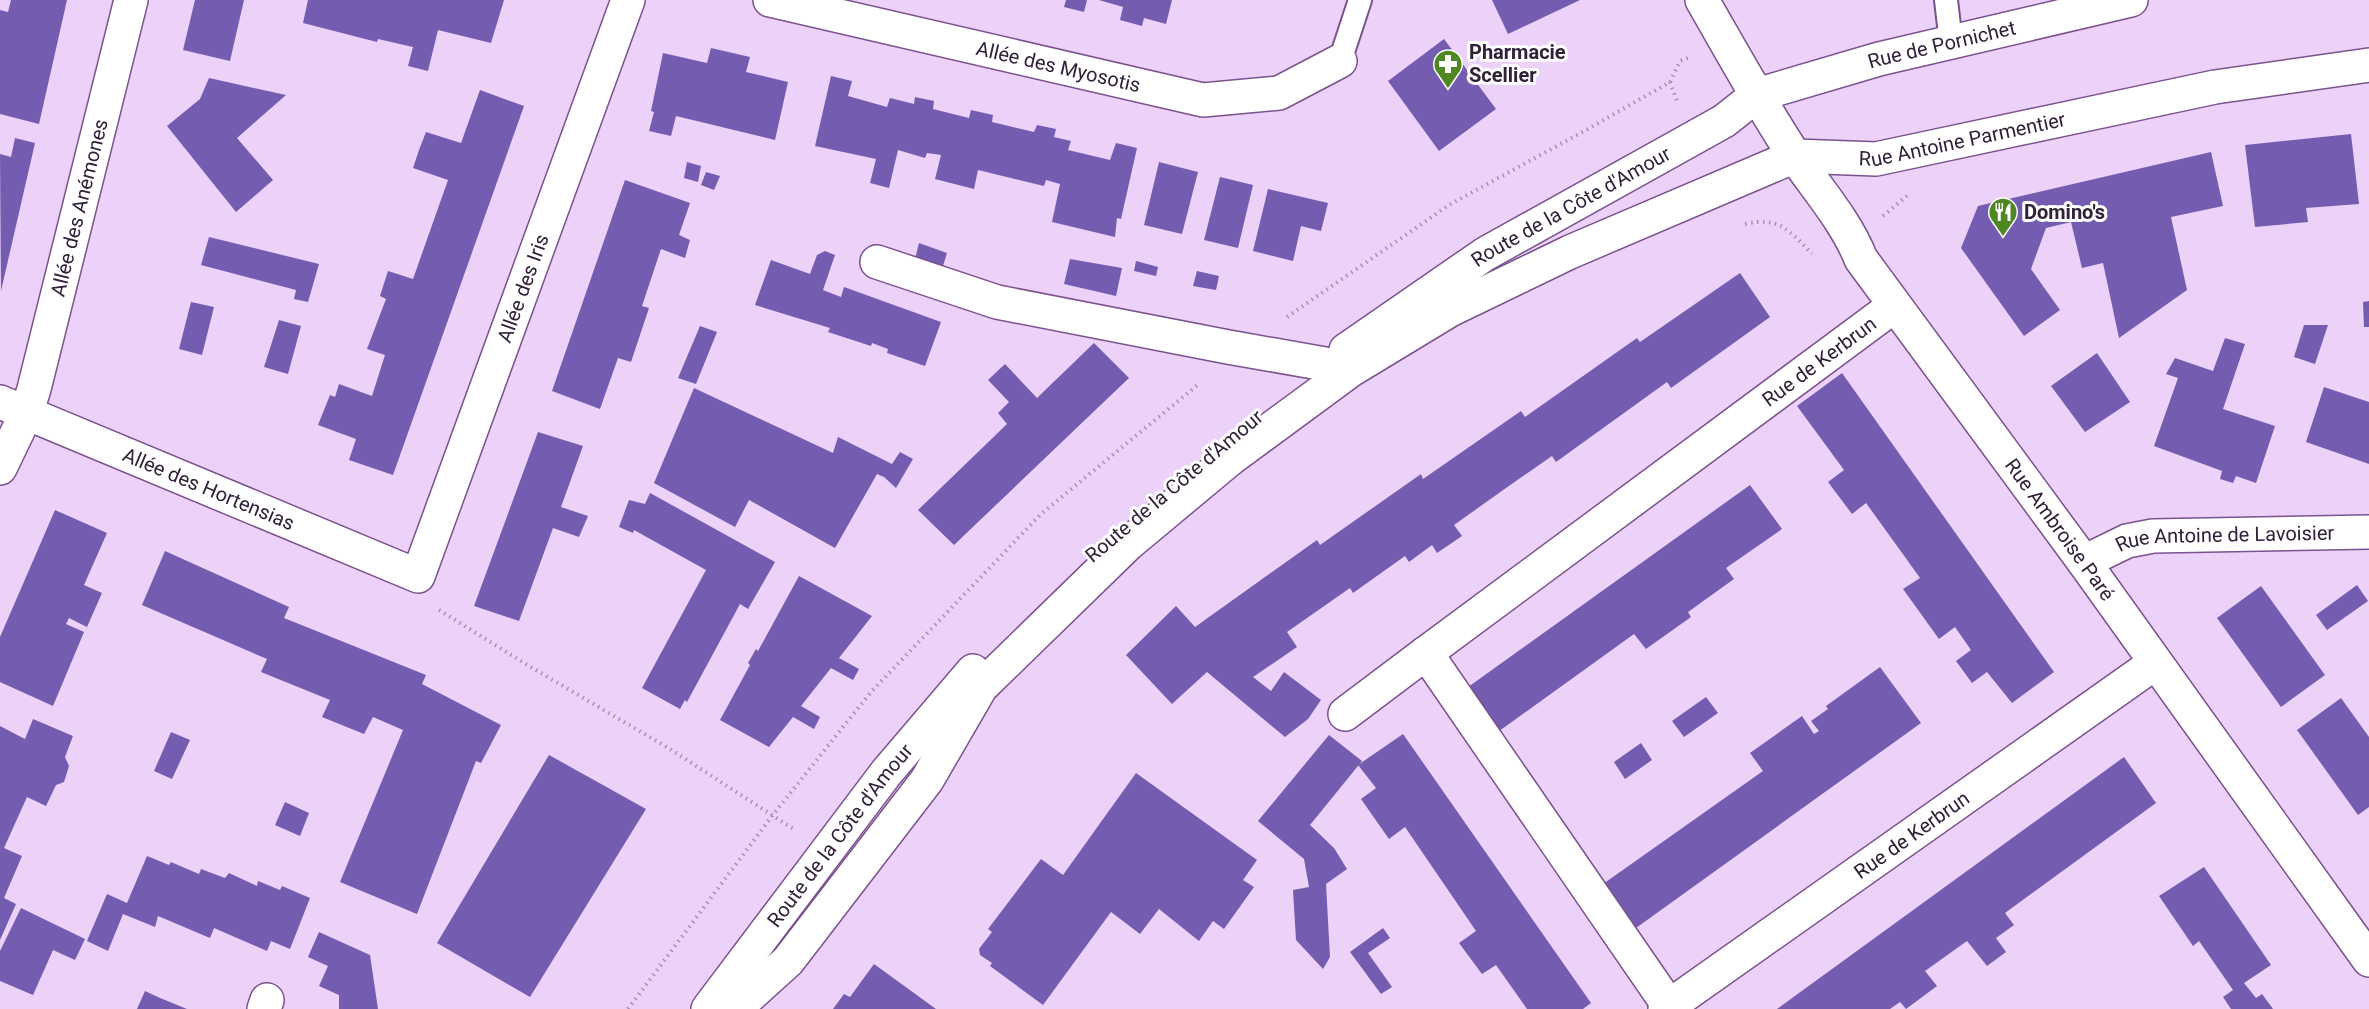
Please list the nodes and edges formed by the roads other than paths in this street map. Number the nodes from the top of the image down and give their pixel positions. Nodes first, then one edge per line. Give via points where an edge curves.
1 (131, 0) edge
2 (628, 0) edge
3 (770, 0) edge
4 (1360, 0) edge
5 (1702, 0) edge
6 (1946, 0) edge
7 (2131, 0) edge
8 (1951, 43) junction
9 (1340, 62) joint
10 (2369, 65) edge
11 (1757, 95) junction
12 (1795, 156) junction
13 (1570, 252) joint
14 (877, 262) dead end
15 (1894, 306) junction
16 (1325, 364) junction
17 (13, 408) edge
18 (0, 468) edge
19 (2369, 532) edge
20 (2084, 562) junction
21 (418, 576) joint
22 (1426, 653) junction
23 (2156, 663) junction
24 (1345, 714) dead end
25 (2369, 960) edge
26 (1667, 1008) edge
27 (708, 1009) edge
28 (735, 1009) edge

1 - 17 street, Allée des Anémones
2 - 21 street, Allée des Iris
3 - 9 street, Allée des Myosotis via 1203,100 1279,93
4 - 9 lane
5 - 11 street, Rue Ambroise Paré
6 - 8 lane
7 - 8 street, Rue de Pornichet
8 - 11 street, Rue de Pornichet via 1879,59
10 - 12 street, Rue Antoine Parmentier via 2215,87 1876,159
11 - 12 street, Rue Ambroise Paré
11 - 16 street, Route de la Côte d'Amour via 1724,121 1485,254
12 - 13 street, Rue Antoine Parmentier
12 - 15 street, Rue Ambroise Paré
13 - 28 street, Route de la Côte d'Amour via 1450,310 1351,370 1230,459 1128,544 981,687 927,780 788,961
14 - 16 street via 997,302
15 - 20 street, Rue Ambroise Paré
15 - 22 street, Rue de Kerbrun
16 - 27 street, Route de la Côte d'Amour via 1110,534 977,666 825,850
17 - 18 street, Allée des Anémones
17 - 21 street, Allée des Hortensias
19 - 20 street, Rue Antoine de Lavoisier via 2153,536 2127,541
20 - 23 street, Rue Ambroise Paré
22 - 24 street, Rue de Kerbrun
22 - 26 street, Rue de Kerbrun
23 - 25 street, Rue Ambroise Paré
23 - 26 street, Rue de Kerbrun

